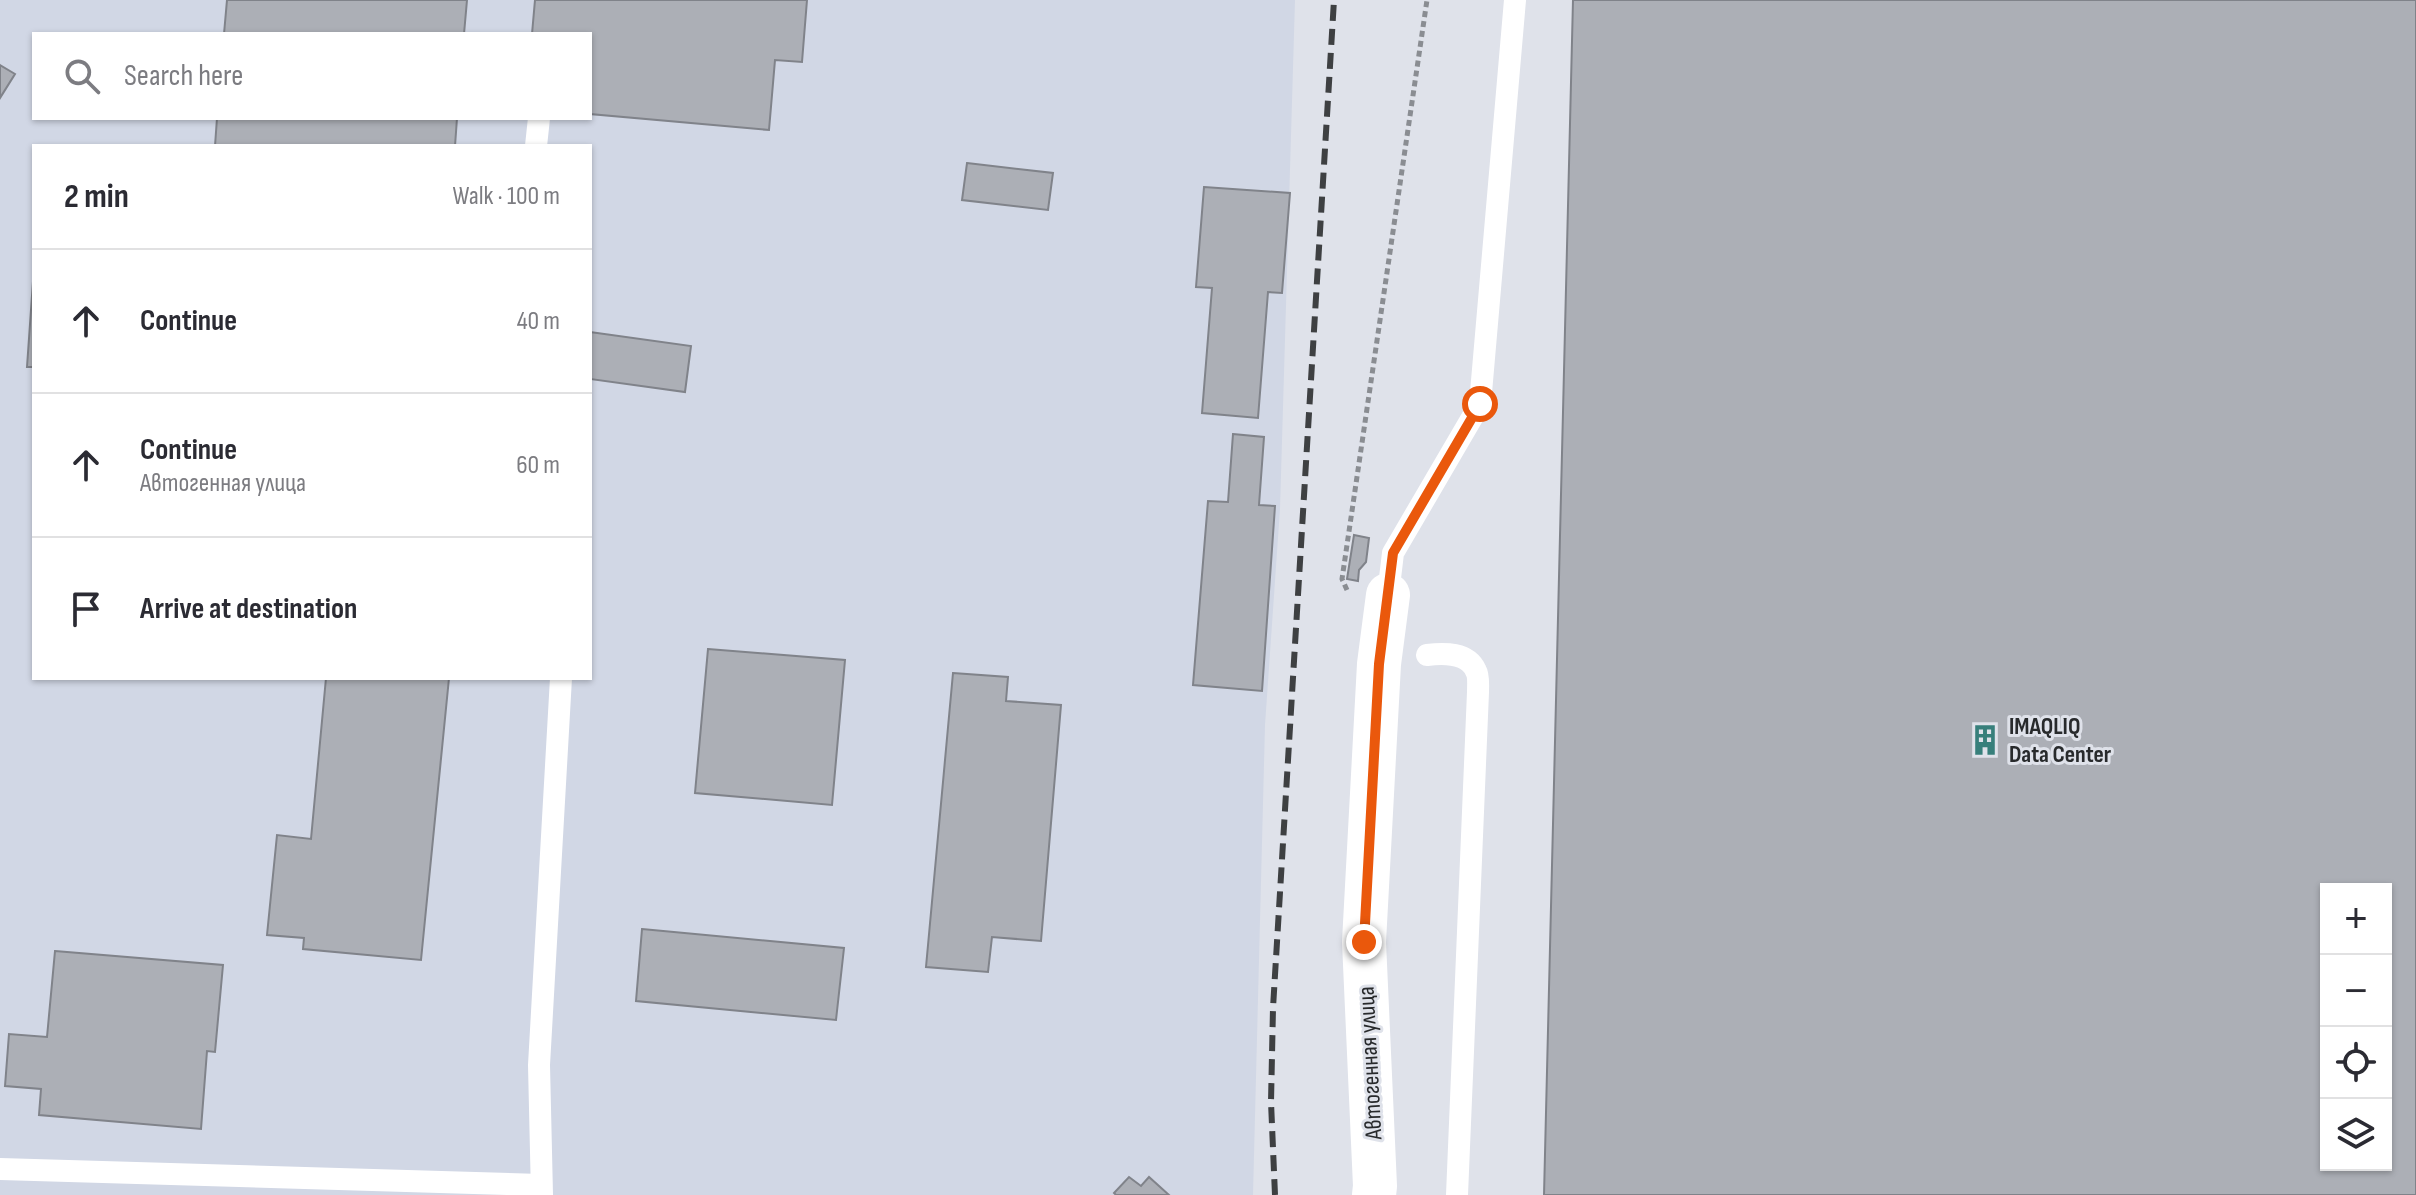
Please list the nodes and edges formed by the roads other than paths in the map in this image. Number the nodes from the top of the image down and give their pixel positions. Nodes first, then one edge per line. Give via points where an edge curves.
1 (1515, 0) edge
2 (539, 120) edge
3 (536, 144) edge
4 (1368, 594) joint
5 (1427, 655) dead end
6 (561, 680) edge
7 (0, 1169) edge
8 (542, 1190) edge
9 (1374, 1195) edge
10 (1457, 1195) edge

1 - 4 lane via 1480,404
2 - 3 lane
4 - 9 street, Автогенная улица via 1379,664 1364,942
5 - 10 lane via 1464,658 1477,671
6 - 8 lane via 539,1065
7 - 8 lane

